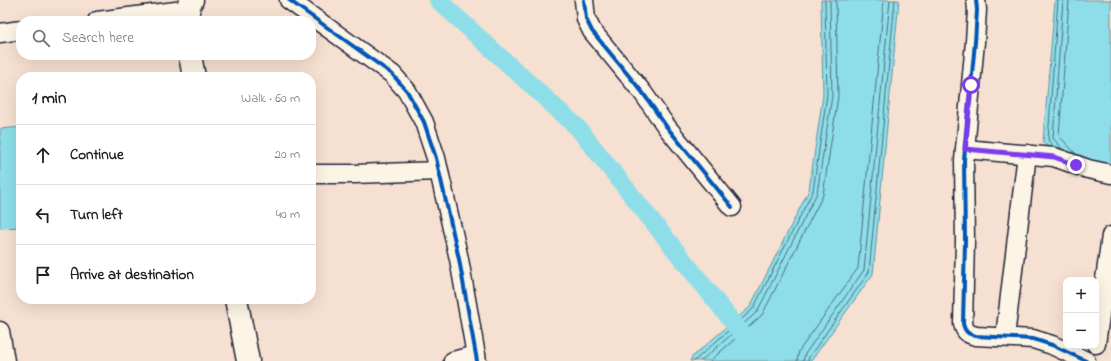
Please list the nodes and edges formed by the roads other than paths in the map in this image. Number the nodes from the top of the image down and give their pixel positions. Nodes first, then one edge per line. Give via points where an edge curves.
1 (289, 0) edge
2 (584, 0) edge
3 (976, 0) edge
4 (186, 10) edge
5 (137, 16) edge
6 (311, 16) edge
7 (316, 19) edge
8 (16, 31) edge
9 (0, 33) edge
10 (191, 60) edge
11 (193, 72) edge
12 (965, 149) junction
13 (1027, 154) junction
14 (439, 172) junction
15 (316, 174) edge
16 (1111, 174) edge
17 (732, 207) dead end
18 (1111, 236) edge
19 (237, 304) edge
20 (1099, 323) edge
21 (0, 330) edge
22 (1005, 337) junction
23 (1095, 349) edge
24 (477, 358) edge
25 (5, 361) edge
26 (248, 361) edge
27 (453, 361) edge
28 (1086, 361) edge
29 (1093, 361) edge

1 - 6 street
2 - 17 street via 586,19 592,31
3 - 12 street via 975,42
4 - 5 street
7 - 14 street via 392,74 406,91 424,122
8 - 9 street
10 - 11 main road
12 - 13 street
12 - 22 street via 963,324 969,335
13 - 16 street via 1054,157
13 - 22 street
14 - 15 street
14 - 24 street via 459,259
18 - 20 street
19 - 26 main road
21 - 25 street
22 - 28 street via 1033,339
23 - 29 street
24 - 27 street

